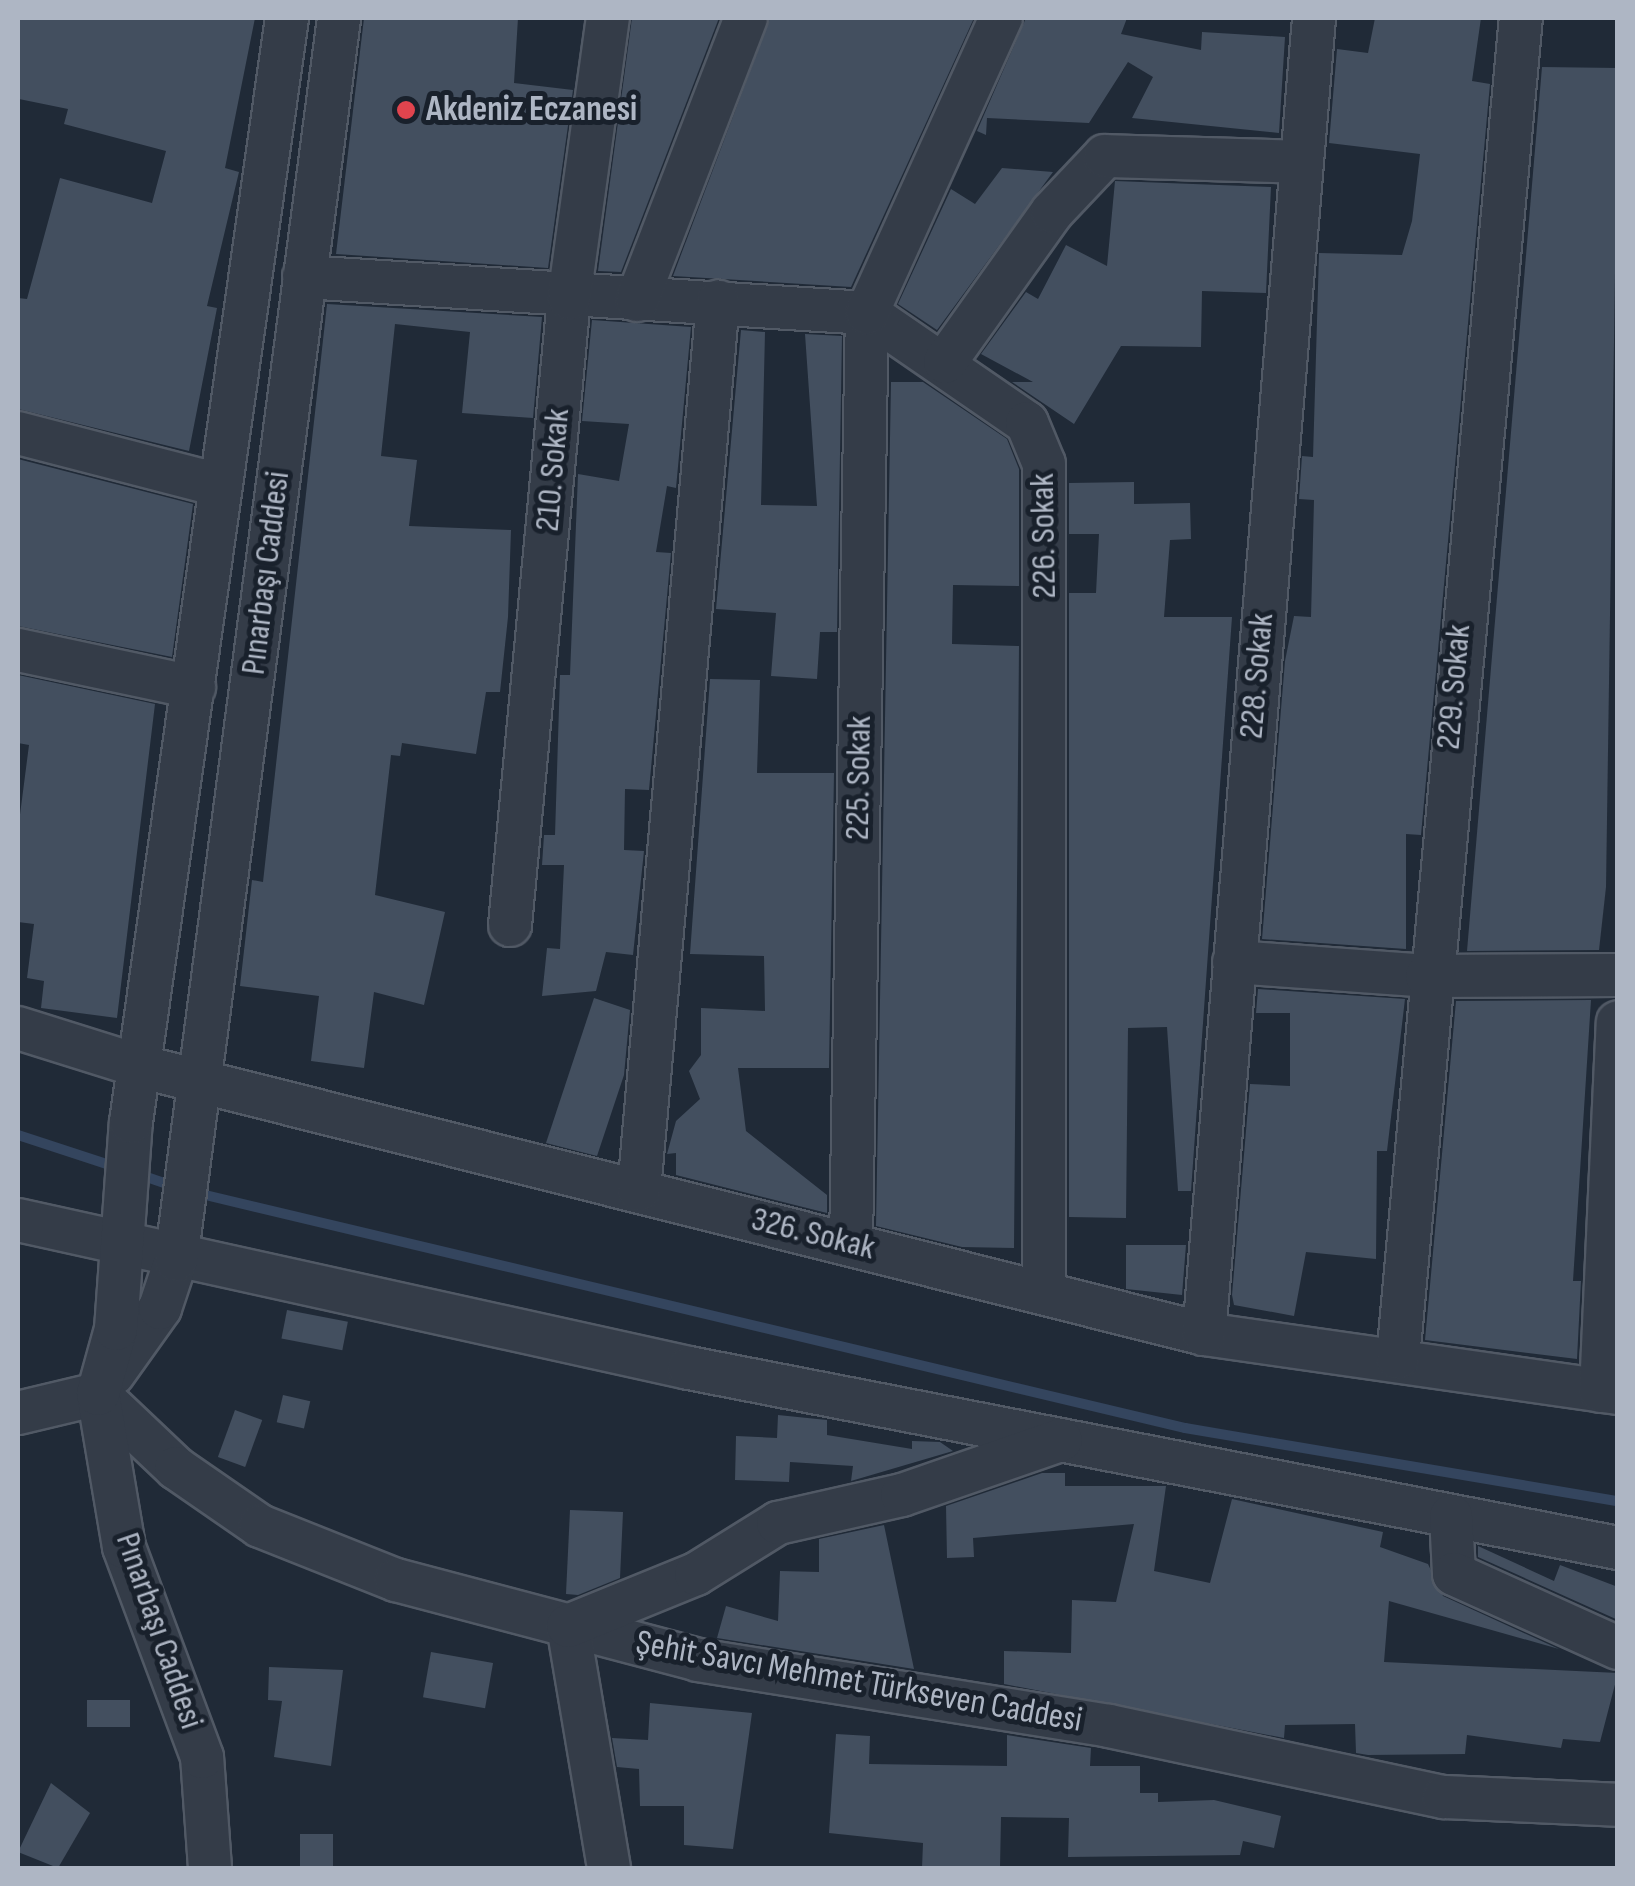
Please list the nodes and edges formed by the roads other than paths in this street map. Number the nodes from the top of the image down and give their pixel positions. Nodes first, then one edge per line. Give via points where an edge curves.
1 (287, 18) edge
2 (338, 18) edge
3 (608, 18) edge
4 (746, 18) edge
5 (1002, 18) edge
6 (1314, 18) edge
7 (1520, 18) edge
8 (1302, 162) junction
9 (304, 277) junction
10 (569, 298) junction
11 (637, 300) junction
12 (718, 302) junction
13 (867, 312) junction
14 (945, 362) junction
15 (18, 433) edge
16 (215, 484) junction
17 (18, 650) edge
18 (194, 687) junction
19 (510, 924) dead end
20 (1234, 962) junction
21 (1618, 975) edge
22 (1427, 976) junction
23 (1618, 1022) edge
24 (18, 1028) edge
25 (139, 1066) junction
26 (201, 1078) junction
27 (638, 1190) junction
28 (18, 1220) edge
29 (851, 1244) junction
30 (116, 1247) junction
31 (176, 1260) junction
32 (1044, 1293) junction
33 (1204, 1334) junction
34 (1398, 1358) junction
35 (1609, 1392) edge
36 (98, 1394) junction
37 (18, 1413) edge
38 (1061, 1440) junction
39 (1451, 1516) junction
40 (1618, 1548) edge
41 (568, 1626) junction
42 (1618, 1648) edge
43 (1618, 1805) edge
44 (210, 1868) edge
45 (609, 1868) edge

1 - 16 street, Pınarbaşı Caddesi
2 - 9 street, Pınarbaşı Caddesi
3 - 10 street, 210. Sokak
4 - 11 street
5 - 13 street
6 - 8 street, 228. Sokak
7 - 22 street, 229. Sokak
8 - 14 street via 1105,156 1052,212
8 - 20 street, 228. Sokak
9 - 10 street, 226. Sokak
9 - 26 street, Pınarbaşı Caddesi
10 - 11 street, 226. Sokak
10 - 19 street, 210. Sokak
11 - 12 street, 226. Sokak
12 - 13 street, 226. Sokak
12 - 27 street
13 - 14 street, 226. Sokak
13 - 29 street, 225. Sokak
14 - 32 street, 226. Sokak via 1027,423 1044,464
15 - 16 street
16 - 18 street, Pınarbaşı Caddesi
17 - 18 street
18 - 25 street, Pınarbaşı Caddesi
20 - 22 street
20 - 33 street, 228. Sokak
21 - 22 street
22 - 34 street, 229. Sokak
23 - 35 street
24 - 25 street, 326. Sokak
25 - 26 street, 326. Sokak
25 - 30 street, Pınarbaşı Caddesi
26 - 27 street, 326. Sokak
26 - 31 street, Pınarbaşı Caddesi
27 - 29 street, 326. Sokak
28 - 30 street
29 - 32 street, 326. Sokak
30 - 31 street
30 - 36 street, Pınarbaşı Caddesi via 116,1330
31 - 36 street, Pınarbaşı Caddesi via 160,1308
31 - 38 street
32 - 33 street, 326. Sokak
33 - 34 street, 326. Sokak
34 - 35 street, 326. Sokak
36 - 37 street
36 - 41 street, Şehit Savcı Mehmet Türkseven Caddesi via 176,1468 260,1526 396,1580
36 - 44 street, Pınarbaşı Caddesi via 124,1547 202,1757
38 - 39 street
38 - 41 street via 902,1496 778,1523 696,1574
39 - 40 street
39 - 42 street via 1454,1574
41 - 43 street, Şehit Savcı Mehmet Türkseven Caddesi via 698,1660 1109,1726 1444,1797
41 - 45 street

